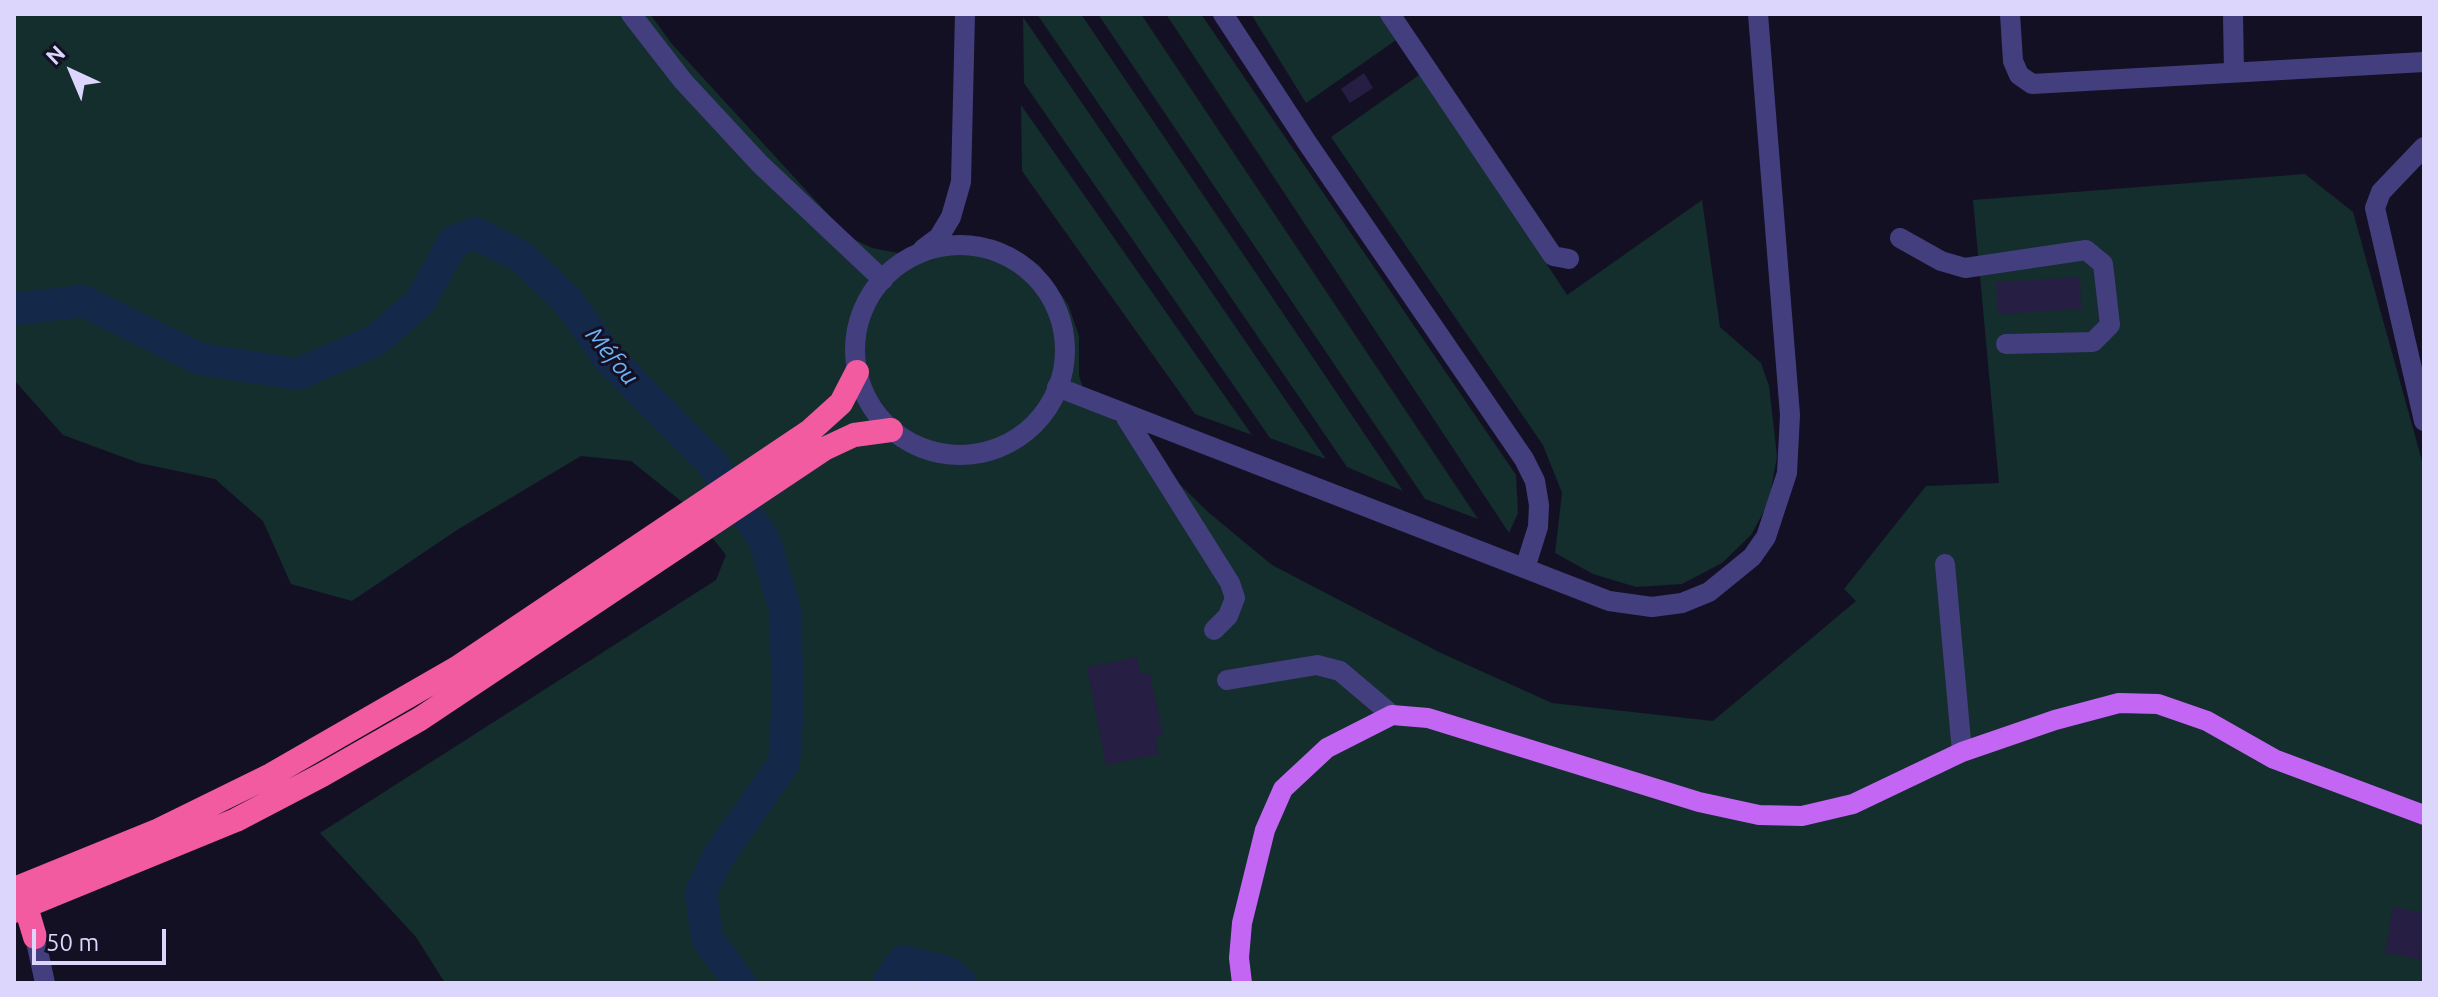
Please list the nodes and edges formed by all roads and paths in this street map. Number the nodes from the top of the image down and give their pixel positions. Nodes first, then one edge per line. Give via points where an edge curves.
1 (631, 14) edge
2 (965, 14) edge
3 (1223, 14) edge
4 (1390, 14) edge
5 (1758, 14) edge
6 (2010, 14) edge
7 (2233, 14) edge
8 (2424, 62) edge
9 (2234, 72) junction
10 (2424, 147) edge
11 (1900, 238) dead end
12 (914, 256) junction
13 (1569, 259) dead end
14 (883, 280) junction
15 (2006, 344) dead end
16 (857, 372) junction
17 (1057, 387) junction
18 (1123, 413) junction
19 (2424, 421) edge
20 (891, 430) junction
21 (817, 440) junction
22 (1945, 564) dead end
23 (1525, 568) junction
24 (1214, 630) dead end
25 (1227, 680) dead end
26 (1392, 715) junction
27 (1962, 752) junction
28 (2424, 815) edge
29 (18, 902) edge
30 (35, 937) joint
31 (45, 983) edge
32 (1242, 983) edge

1 - 14 street via 683,81 760,164
2 - 12 street via 961,182 939,237
3 - 23 street via 1524,459 1539,505
4 - 13 street via 1553,256
5 - 23 street via 1790,415 1787,473 1766,537 1735,573 1682,603 1632,606
6 - 9 street via 2013,61 2019,75 2032,84
7 - 9 street
8 - 9 street
10 - 19 street via 2381,192 2375,208
11 - 15 street via 1965,268 2086,250 2103,264 2110,325 2093,342
12 - 14 street
12 - 17 street via 968,245 1003,254 1033,275 1061,322 1064,358
14 - 16 street via 870,295 859,323
16 - 20 street via 869,404
16 - 21 highway
17 - 18 street
17 - 20 street via 1050,405 1030,428 1005,445 976,454 945,455 916,447
18 - 23 street
18 - 24 street via 1230,583 1235,598 1228,616
20 - 21 highway
21 - 29 highway via 638,562 457,668 271,775
22 - 27 street
25 - 26 street via 1317,665 1340,671
26 - 27 main road via 1428,718 1699,802 1759,815 1802,816 1853,804
26 - 32 main road via 1327,748 1283,789 1265,830 1242,923
27 - 28 main road via 2119,703 2158,704 2207,721 2274,759
29 - 30 highway
30 - 31 street

